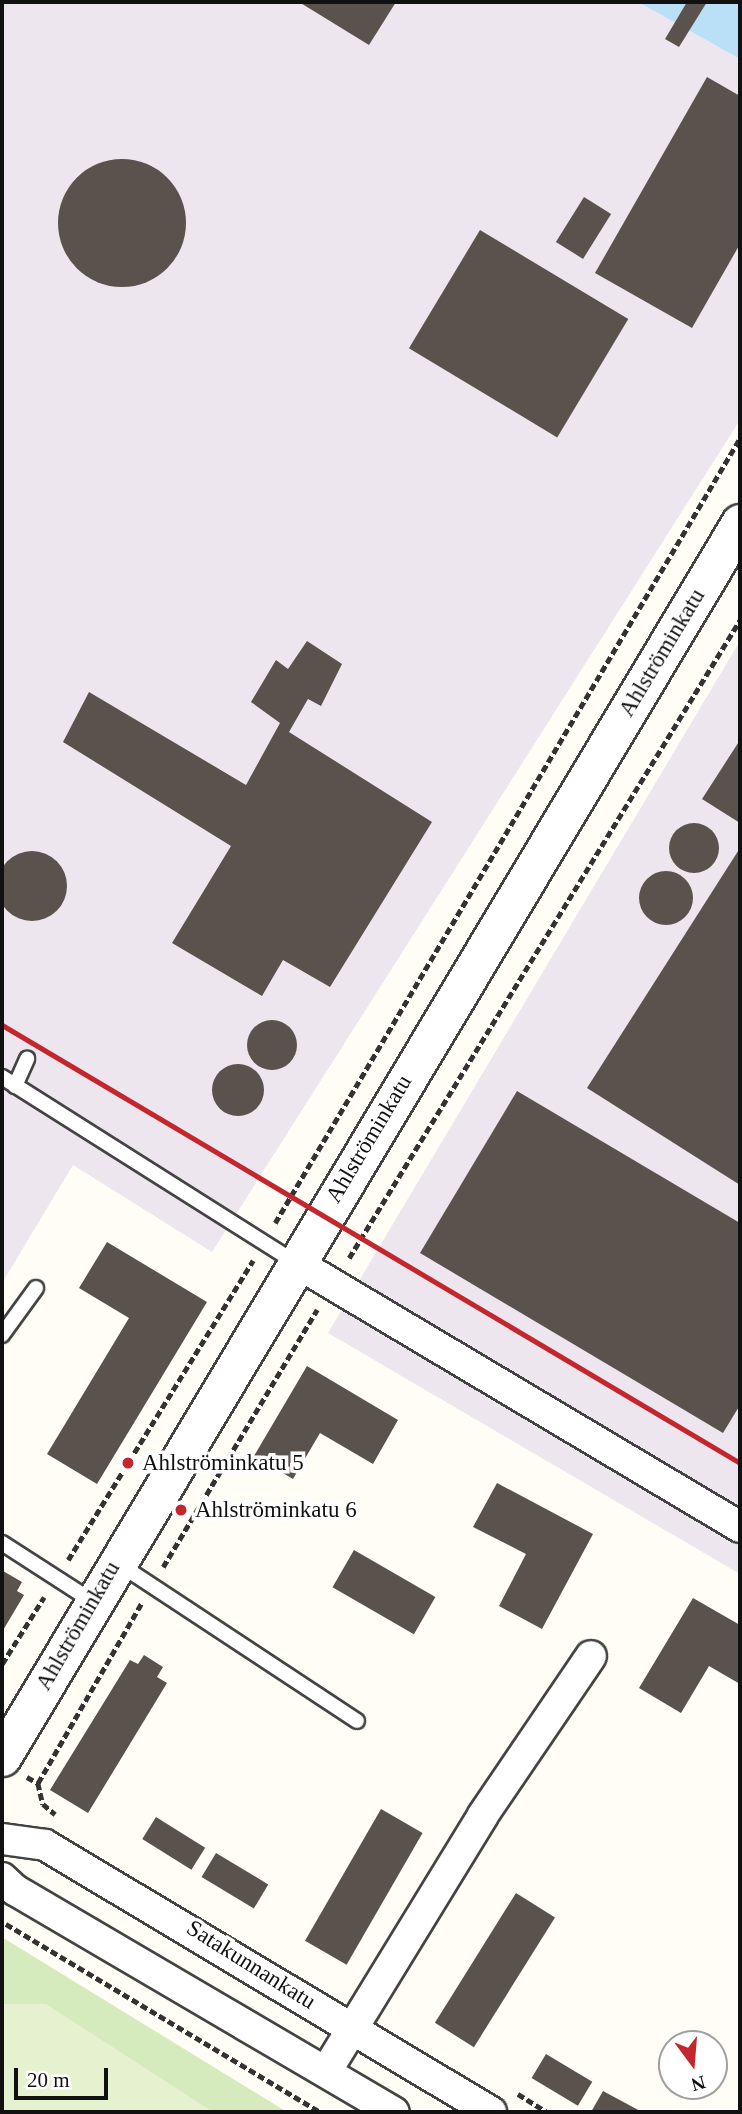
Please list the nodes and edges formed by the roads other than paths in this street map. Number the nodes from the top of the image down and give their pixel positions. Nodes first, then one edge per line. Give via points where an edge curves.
1 (740, 523) edge
2 (27, 1059) dead end
3 (2, 1077) edge
4 (15, 1086) junction
5 (295, 1262) junction
6 (36, 1288) dead end
7 (2, 1335) edge
8 (740, 1527) edge
9 (2, 1543) edge
10 (115, 1562) junction
11 (92, 1601) junction
12 (591, 1656) dead end
13 (357, 1721) dead end
14 (2, 1757) edge
15 (2, 1839) edge
16 (2, 1878) edge
17 (354, 2029) junction
18 (327, 2070) junction
19 (394, 2112) edge
20 (491, 2112) edge

1 - 5 street, Ahlströminkatu
2 - 4 lane
3 - 4 lane
4 - 5 lane
5 - 8 street
5 - 10 street, Ahlströminkatu
6 - 7 lane
9 - 11 lane
10 - 11 street, Ahlströminkatu
10 - 13 lane
11 - 14 street, Ahlströminkatu
12 - 17 street via 483,1815
15 - 17 street, Satakunnankatu via 45,1845
16 - 18 street via 15,1890
17 - 18 street
17 - 20 street, Satakunnankatu
18 - 19 street

